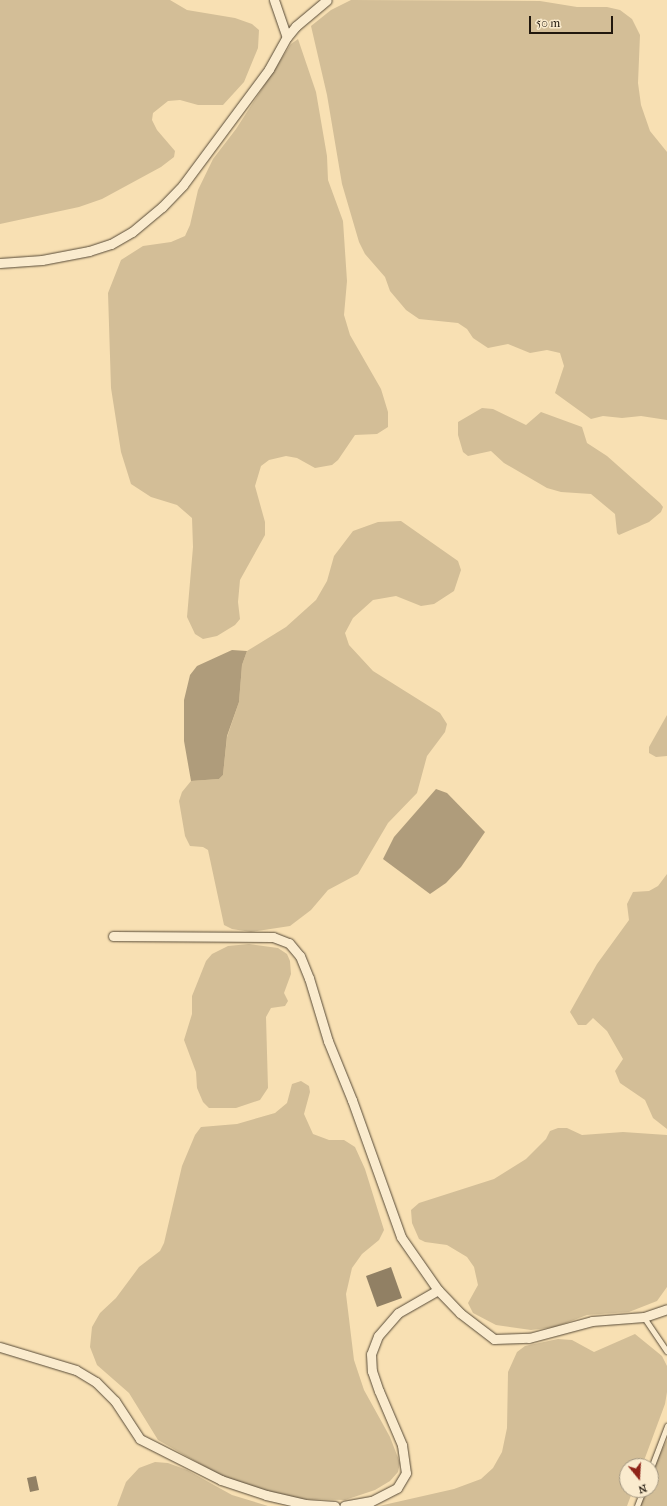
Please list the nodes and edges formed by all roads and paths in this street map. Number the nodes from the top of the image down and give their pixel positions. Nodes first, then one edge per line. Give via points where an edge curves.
1 (274, 0) edge
2 (327, 0) edge
3 (287, 37) junction
4 (0, 263) edge
5 (113, 936) dead end
6 (438, 1290) junction
7 (667, 1309) edge
8 (644, 1317) junction
9 (0, 1348) edge
10 (667, 1351) edge
11 (667, 1426) edge
12 (655, 1458) edge
13 (335, 1506) edge
14 (344, 1506) edge

1 - 3 street
2 - 3 street
3 - 4 street via 268,69 196,168 162,207 132,232 111,244 89,251 42,260
5 - 6 street via 273,937 289,943 300,956 309,978 328,1041 401,1236
6 - 8 street via 460,1314 494,1339 529,1338 592,1321
6 - 14 street via 398,1313 378,1336 371,1354 376,1385 402,1445 406,1473 397,1488 371,1501
7 - 8 street
8 - 10 lane
9 - 13 street via 76,1370 96,1382 115,1401 140,1440 221,1480 266,1495 305,1504
11 - 12 lane

